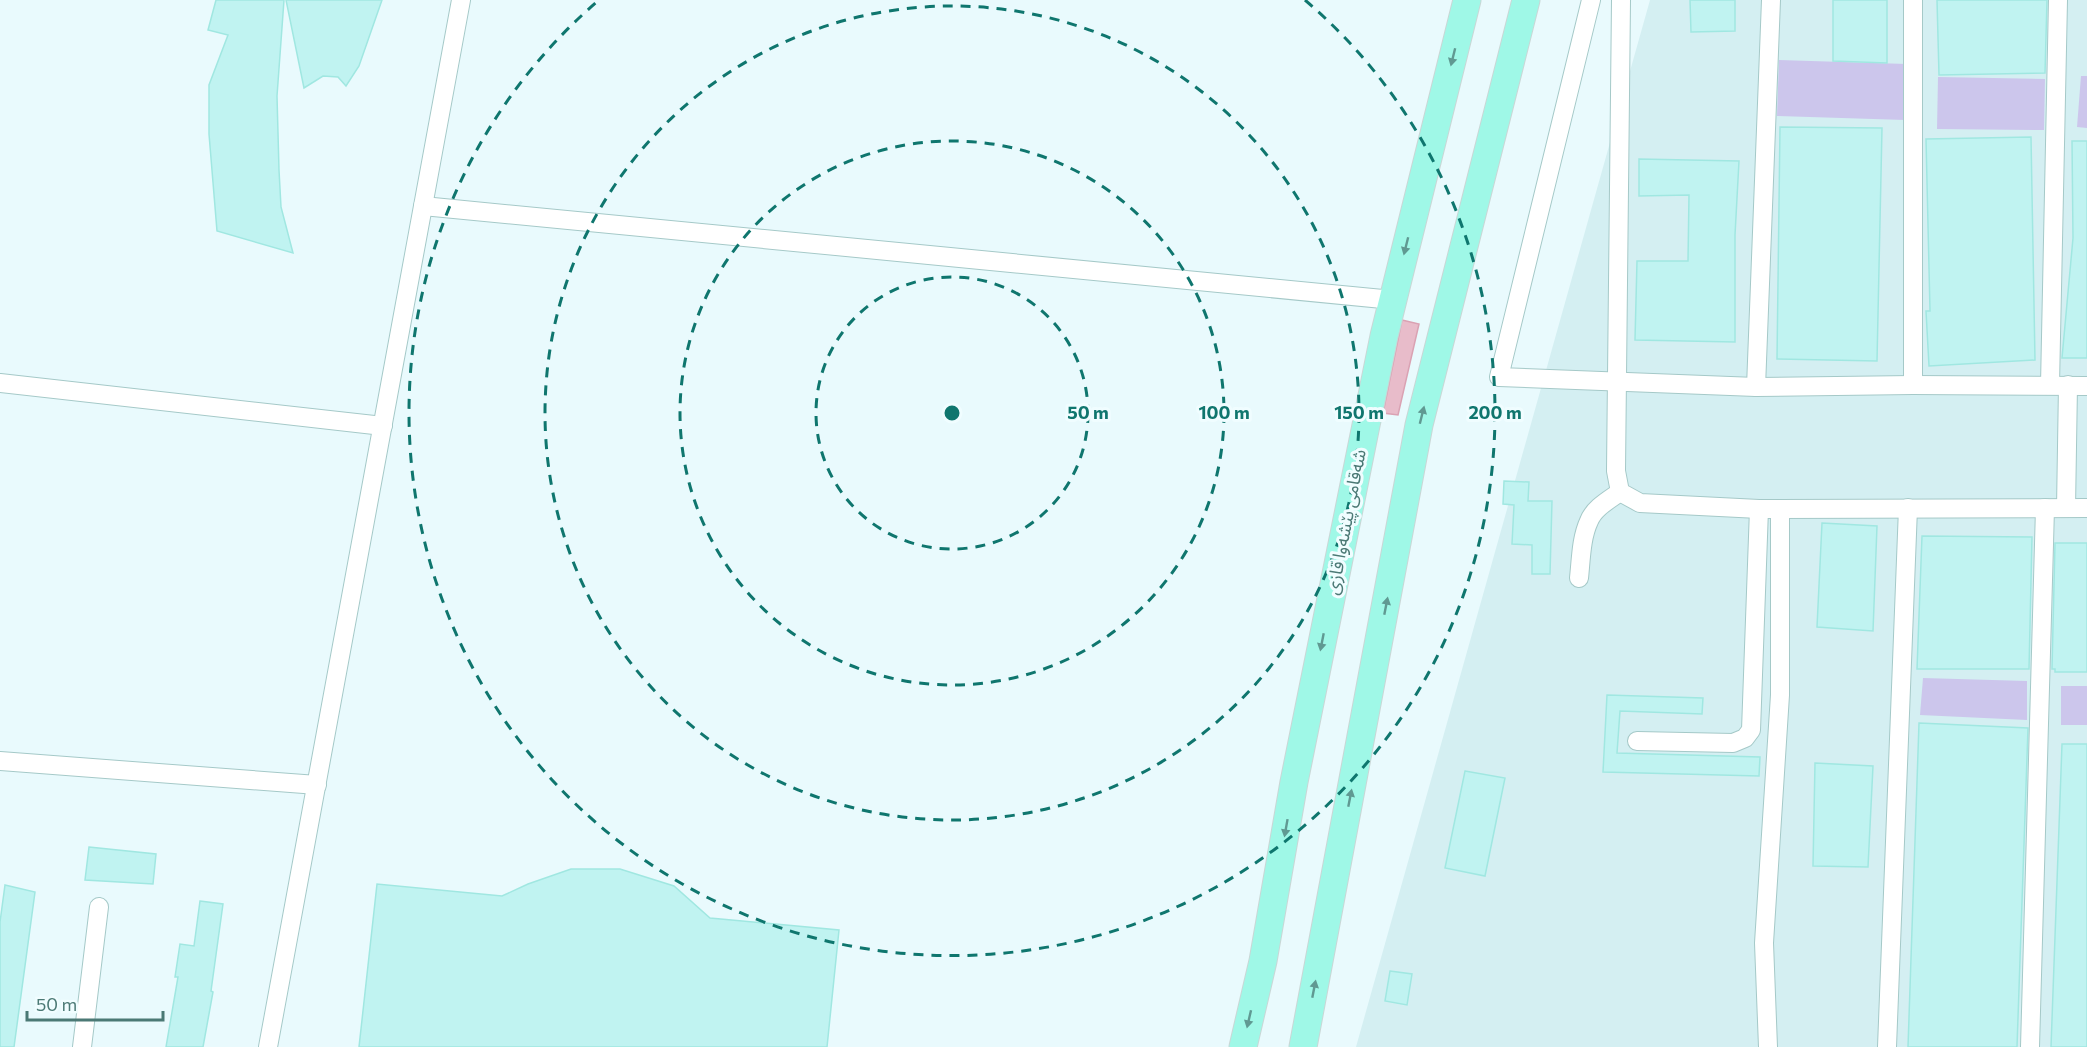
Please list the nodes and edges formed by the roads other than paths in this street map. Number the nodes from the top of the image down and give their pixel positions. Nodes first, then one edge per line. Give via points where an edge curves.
1 (461, 0) edge
2 (1467, 0) edge
3 (1526, 0) edge
4 (1591, 0) edge
5 (1621, 0) edge
6 (1771, 0) edge
7 (1913, 0) edge
8 (2058, 0) edge
9 (423, 206) junction
10 (1393, 300) junction
11 (1617, 382) junction
12 (0, 383) edge
13 (1913, 385) junction
14 (2059, 385) junction
15 (2087, 386) edge
16 (1756, 387) junction
17 (382, 426) junction
18 (1620, 492) junction
19 (1780, 508) junction
20 (1908, 508) junction
21 (2045, 508) junction
22 (2066, 508) junction
23 (2087, 508) edge
24 (1759, 509) junction
25 (1579, 578) dead end
26 (1637, 741) dead end
27 (0, 761) edge
28 (317, 784) junction
29 (99, 907) dead end
30 (82, 1047) edge
31 (268, 1047) edge
32 (1243, 1047) edge
33 (1303, 1047) edge
34 (1768, 1047) edge
35 (1887, 1047) edge
36 (2030, 1047) edge

1 - 9 street
2 -> 10 highway, شەقامی پێشەوا قازی
33 -> 3 highway via 1419,425
4 - 11 street via 1499,377
5 - 11 street
6 - 16 street
7 - 13 street
8 - 14 street
9 - 10 street
9 - 17 street
10 -> 32 highway, شەقامی پێشەوا قازی
11 - 16 street
11 - 18 street via 1616,471
12 - 17 street
13 - 14 street
13 - 16 street
14 - 15 street
14 - 22 street
17 - 28 street
18 - 24 street via 1640,503
18 - 25 street via 1589,520
19 - 20 street
19 - 24 street
19 - 34 street via 1780,695 1764,943
20 - 21 street
20 - 35 street
21 - 22 street
21 - 36 street
22 - 23 street
24 - 26 street via 1751,730 1733,743
27 - 28 street
28 - 31 street
29 - 30 street

